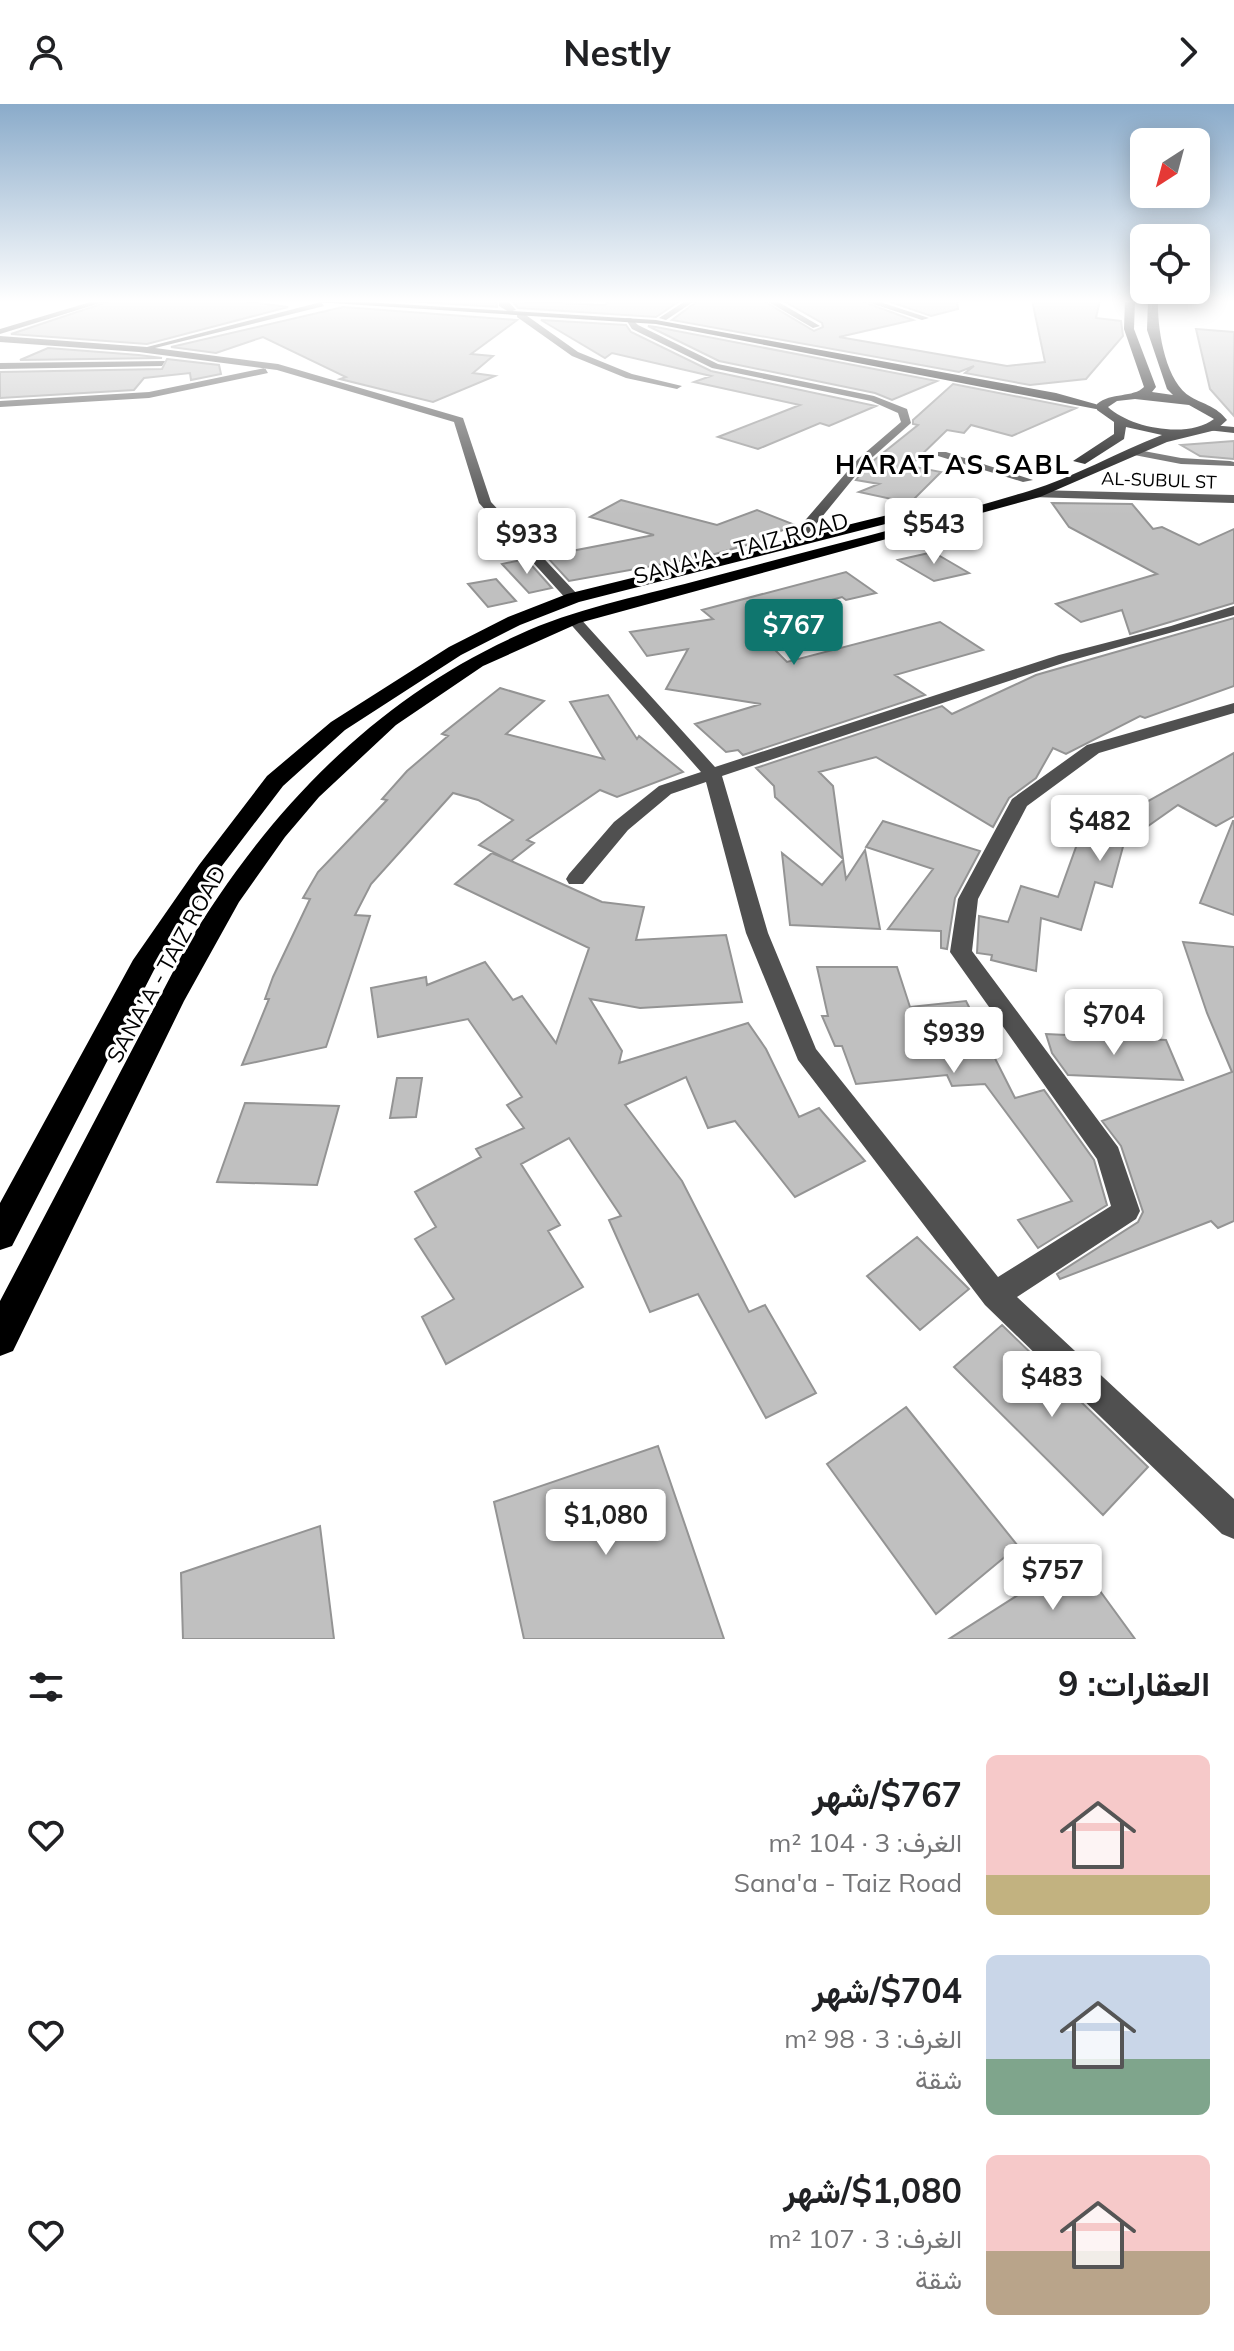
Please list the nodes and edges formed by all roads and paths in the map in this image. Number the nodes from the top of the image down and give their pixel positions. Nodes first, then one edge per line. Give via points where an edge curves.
1 (257, 372) edge
2 (294, 372) edge
3 (618, 372) edge
4 (742, 372) edge
5 (923, 372) edge
6 (953, 372) edge
7 (1144, 372) edge
8 (1167, 372) edge
9 (677, 386) dead end
10 (1143, 395) junction
11 (1121, 397) junction
12 (1188, 401) junction
13 (0, 404) edge
14 (1101, 407) junction
15 (1218, 415) junction
16 (1234, 419) edge
17 (1120, 422) junction
18 (1211, 428) junction
19 (1234, 430) edge
20 (1181, 432) junction
21 (1133, 452) junction
22 (942, 454) dead end
23 (1230, 464) dead end
24 (1031, 487) junction
25 (1234, 499) edge
26 (794, 542) junction
27 (573, 609) junction
28 (1234, 610) edge
29 (1234, 708) edge
30 (713, 775) junction
31 (576, 879) dead end
32 (0, 1235) edge
33 (995, 1295) junction
34 (0, 1339) edge
35 (1234, 1522) edge

1 - 13 street via 149,395
2 - 27 street via 459,420 485,503
3 - 9 street
4 - 26 street via 874,399 903,411 906,423 862,461
5 - 14 main road
6 - 11 main road
7 - 10 highway via 1150,387
8 - 12 highway via 1173,389
10 - 11 highway
10 - 12 highway
11 - 14 highway
12 - 15 highway
14 - 17 highway
15 - 16 main road
15 - 18 highway via 1221,420
17 - 20 highway
17 - 24 highway, SANA'A - TAIZ ROAD via 1120,436 1105,447
18 - 19 main road
18 - 20 highway
20 - 21 highway, SANA'A - TAIZ ROAD
21 - 23 street
21 - 24 highway, SANA'A - TAIZ ROAD via 1071,483
22 - 24 street, AL-SUBUL ST
24 - 25 street, AL-SUBUL ST
24 - 26 highway, SANA'A - TAIZ ROAD
24 - 27 highway, SANA'A - TAIZ ROAD
26 - 27 highway, SANA'A - TAIZ ROAD
27 - 30 street
27 - 32 highway, SANA'A - TAIZ ROAD via 514,621 455,651 338,726 275,781 142,967
27 - 34 highway, SANA'A - TAIZ ROAD via 421,697 367,737 310,793 244,875 187,972
28 - 30 street via 900,710
29 - 33 street via 1093,749 1019,803 968,899 961,952 1109,1155 1126,1211
30 - 31 street via 665,790 621,826
30 - 33 street via 757,933 806,1053
33 - 35 street

